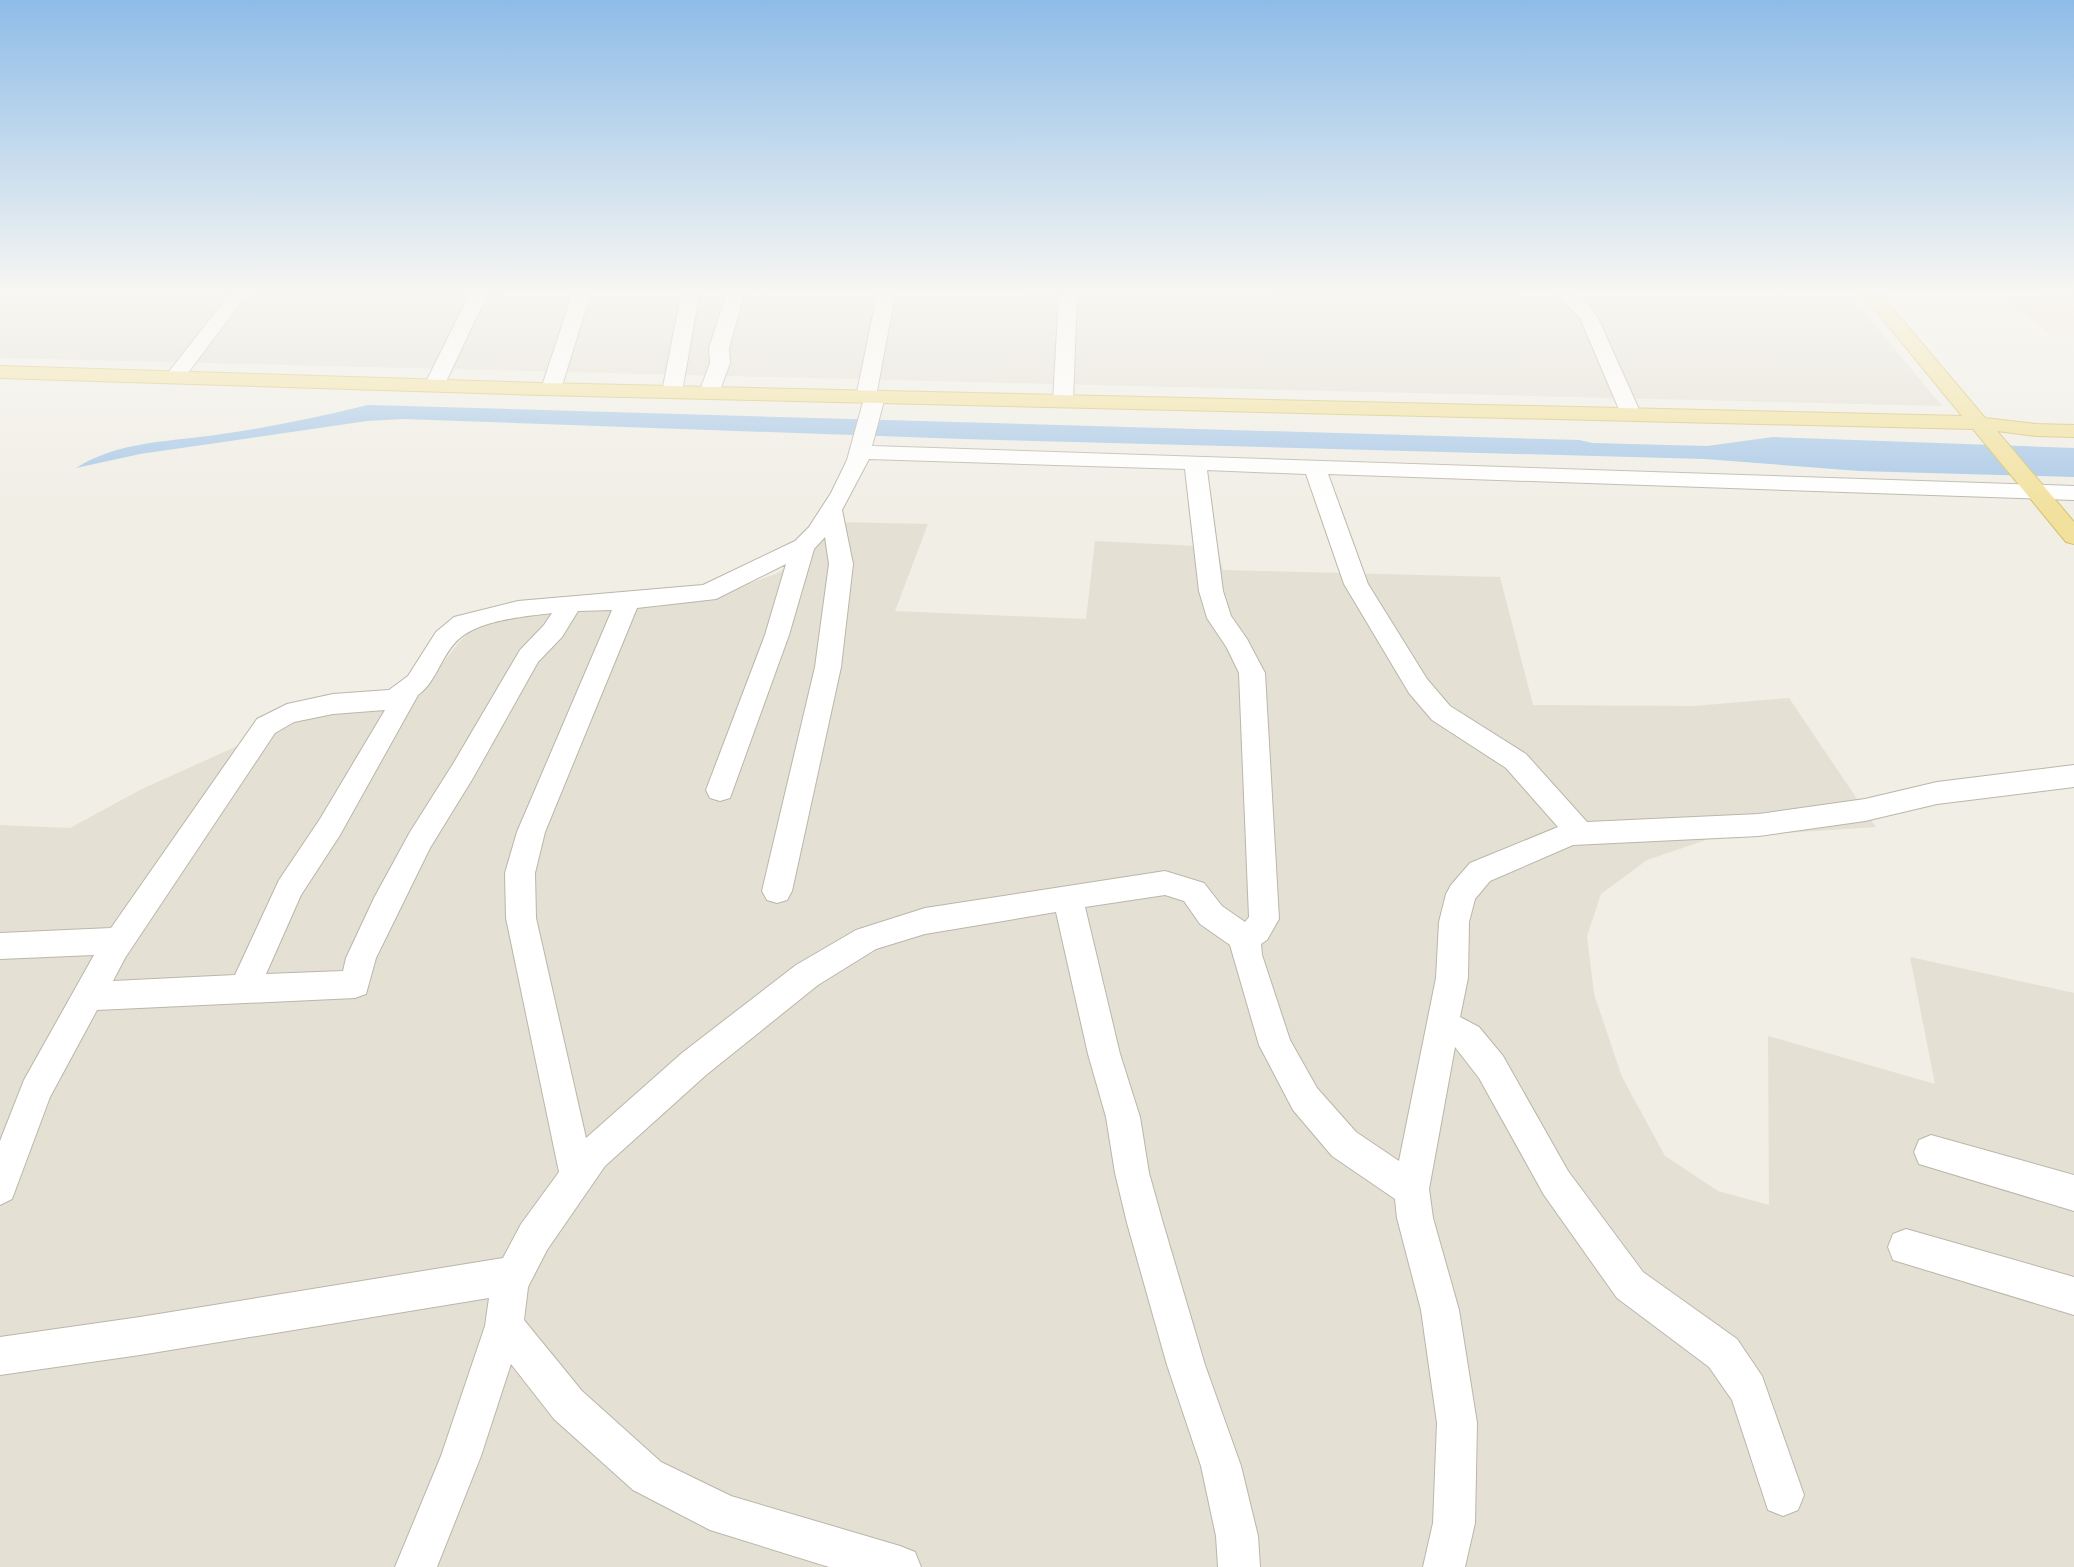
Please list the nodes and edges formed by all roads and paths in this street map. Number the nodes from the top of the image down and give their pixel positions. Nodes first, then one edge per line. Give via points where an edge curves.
1 (182, 368) edge
2 (443, 368) edge
3 (558, 368) edge
4 (676, 368) edge
5 (718, 368) edge
6 (875, 368) edge
7 (1065, 368) edge
8 (1611, 368) edge
9 (1933, 368) edge
10 (0, 372) edge
11 (174, 378) junction
12 (434, 386) junction
13 (551, 389) junction
14 (672, 392) junction
15 (709, 393) junction
16 (870, 397) junction
17 (1063, 401) junction
18 (1631, 414) junction
19 (2074, 418) edge
20 (1979, 423) junction
21 (2074, 431) edge
22 (860, 452) junction
23 (1196, 464) junction
24 (1316, 468) junction
25 (2037, 492) junction
26 (2074, 493) edge
27 (831, 509) junction
28 (2074, 537) edge
29 (803, 546) junction
30 (628, 601) junction
31 (570, 604) junction
32 (408, 690) junction
33 (2074, 776) edge
34 (720, 790) dead end
35 (1580, 833) junction
36 (777, 891) dead end
37 (1068, 897) junction
38 (1245, 938) junction
39 (119, 941) junction
40 (0, 946) edge
41 (244, 989) junction
42 (88, 996) junction
43 (1443, 1024) junction
44 (1931, 1152) dead end
45 (577, 1176) junction
46 (0, 1187) edge
47 (1411, 1189) junction
48 (2074, 1193) edge
49 (1906, 1247) dead end
50 (514, 1275) junction
51 (2074, 1296) edge
52 (504, 1326) junction
53 (0, 1356) edge
54 (1783, 1495) dead end
55 (416, 1567) edge
56 (900, 1567) edge
57 (1239, 1567) edge
58 (1444, 1567) edge

1 - 11 street
2 - 12 street
3 - 13 street
4 - 14 street
5 - 15 street
6 - 16 street
7 - 17 street
8 - 18 street
9 - 20 main road
10 - 11 main road
11 - 12 main road
12 - 13 main road
13 - 14 main road
14 - 15 main road
15 - 16 main road
16 - 17 main road
16 - 22 street
17 - 18 main road
18 - 20 main road
19 - 20 main road via 2022,416
20 - 21 main road
20 - 25 main road
22 - 23 street
22 - 27 street
23 - 24 street
23 - 38 street via 1214,600 1219,618 1252,673 1264,919 1256,931
24 - 25 street
24 - 35 street via 1356,584 1418,686 1441,713 1516,761
25 - 26 street
25 - 28 main road
27 - 29 street via 817,532
27 - 36 street via 841,564 828,668
29 - 30 street via 708,592
29 - 34 street via 777,635
30 - 31 street
30 - 45 street via 531,832 520,872 521,918
31 - 32 street via 518,609 462,623 445,638 417,683
31 - 41 street via 554,631 529,656 425,832 361,958 355,984
32 - 39 street via 396,698 376,702 333,704 287,714 266,726
32 - 41 street via 380,743 289,889
33 - 35 street via 1937,793 1864,810 1759,825
35 - 43 street via 1480,872 1461,894 1454,922 1452,978
37 - 38 street via 1165,883 1194,892 1211,915
37 - 45 street via 924,921 867,939 807,975 694,1064 593,1154
37 - 57 street via 1104,1054 1123,1117 1132,1173 1145,1223 1186,1365 1221,1466 1237,1536
38 - 47 street via 1247,955 1274,1045 1304,1099 1344,1144
39 - 40 street
39 - 42 street
41 - 42 street
42 - 46 street via 36,1091
43 - 47 street
43 - 54 street via 1468,1037 1491,1066 1556,1182 1630,1285 1723,1352 1748,1390
44 - 48 street
45 - 50 street via 534,1237
47 - 58 street via 1415,1218 1440,1310 1457,1423 1454,1522
49 - 51 street
50 - 52 street
50 - 53 street
52 - 55 street via 461,1456
52 - 56 street via 568,1405 647,1476 726,1515

